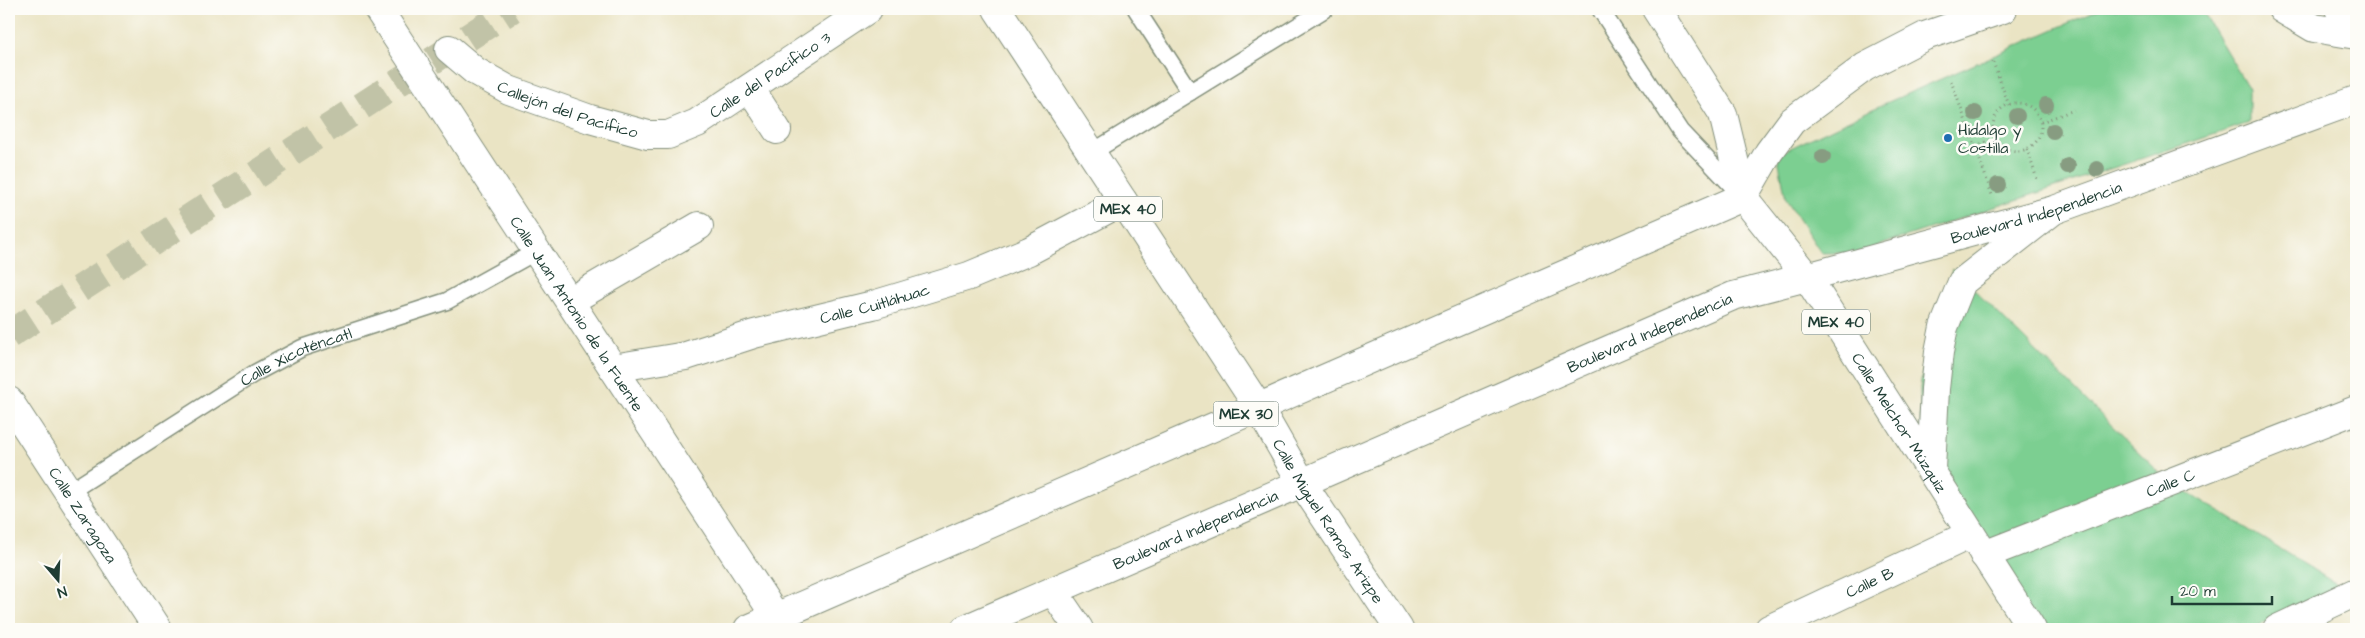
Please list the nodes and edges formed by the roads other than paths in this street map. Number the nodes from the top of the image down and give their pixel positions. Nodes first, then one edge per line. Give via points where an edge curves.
1 (378, 9) edge
2 (868, 9) edge
3 (997, 9) edge
4 (1136, 9) edge
5 (1325, 9) edge
6 (1600, 9) edge
7 (1656, 9) edge
8 (2003, 9) edge
9 (2282, 9) edge
10 (2339, 9) edge
11 (2356, 35) edge
12 (449, 49) dead end
13 (750, 88) junction
14 (1190, 92) junction
15 (2356, 100) edge
16 (696, 124) joint
17 (778, 130) dead end
18 (1091, 153) junction
19 (1743, 197) junction
20 (1123, 200) junction
21 (2048, 200) junction
22 (700, 226) dead end
23 (537, 250) junction
24 (1807, 277) junction
25 (570, 301) junction
26 (613, 368) junction
27 (9, 401) edge
28 (1259, 408) junction
29 (2356, 410) edge
30 (1931, 469) junction
31 (1302, 483) junction
32 (69, 492) junction
33 (1978, 545) junction
34 (1053, 591) junction
35 (2356, 592) edge
36 (776, 617) junction
37 (158, 629) edge
38 (748, 629) edge
39 (965, 629) edge
40 (1080, 629) edge
41 (1400, 629) edge
42 (1769, 629) edge
43 (2032, 629) edge
44 (2277, 629) edge

1 - 23 main road, Calle Juan Antonio de la Fuente
2 - 13 main road, Calle del Pacífico 3
3 - 18 main road, Calle Miguel Ramos Arizpe / MEX 40
4 - 14 lane
5 - 14 lane
6 - 19 lane via 1680,131
7 - 19 main road, Calle Melchor Múzquiz / MEX 40 via 1723,114
8 - 19 main road via 1925,36 1865,67 1792,121 1769,152
9 - 11 main road via 2314,28
10 - 11 main road
12 - 16 main road, Callejón del Pacífico via 475,71 509,90 590,118 648,135 668,134
13 - 16 main road, Calle del Pacífico 3
13 - 17 main road
14 - 18 lane
15 - 21 main road, Boulevard Independencia
18 - 20 main road, Calle Miguel Ramos Arizpe / MEX 40
19 - 24 main road, Calle Melchor Múzquiz / MEX 40
19 - 28 main road, MEX 30
20 - 26 main road, Calle Cuitláhuac via 1029,251 969,276 873,305 754,334 686,356
20 - 28 main road, Calle Miguel Ramos Arizpe / MEX 40
21 - 24 main road, Boulevard Independencia
21 - 30 main road via 1962,282 1944,327 1939,352
22 - 25 main road
23 - 25 main road, Calle Juan Antonio de la Fuente
23 - 32 lane, Calle Xicoténcatl via 447,301 294,352 255,373
24 - 30 main road, Calle Melchor Múzquiz / MEX 40
24 - 31 main road, Boulevard Independencia via 1733,296
25 - 26 main road, Calle Juan Antonio de la Fuente
26 - 36 main road, Calle Juan Antonio de la Fuente
27 - 32 main road, Calle Zaragoza
28 - 31 main road, Calle Miguel Ramos Arizpe / MEX 40
28 - 36 main road, MEX 30
29 - 33 main road, Calle C
30 - 33 main road, Calle Melchor Múzquiz / MEX 40
31 - 34 main road, Boulevard Independencia
31 - 41 main road, Calle Miguel Ramos Arizpe / MEX 40
32 - 37 main road, Calle Zaragoza
33 - 42 main road, Calle B
33 - 43 main road, Calle Melchor Múzquiz / MEX 40
34 - 39 main road, Boulevard Independencia
34 - 40 main road
35 - 44 main road
36 - 38 main road, MEX 30

